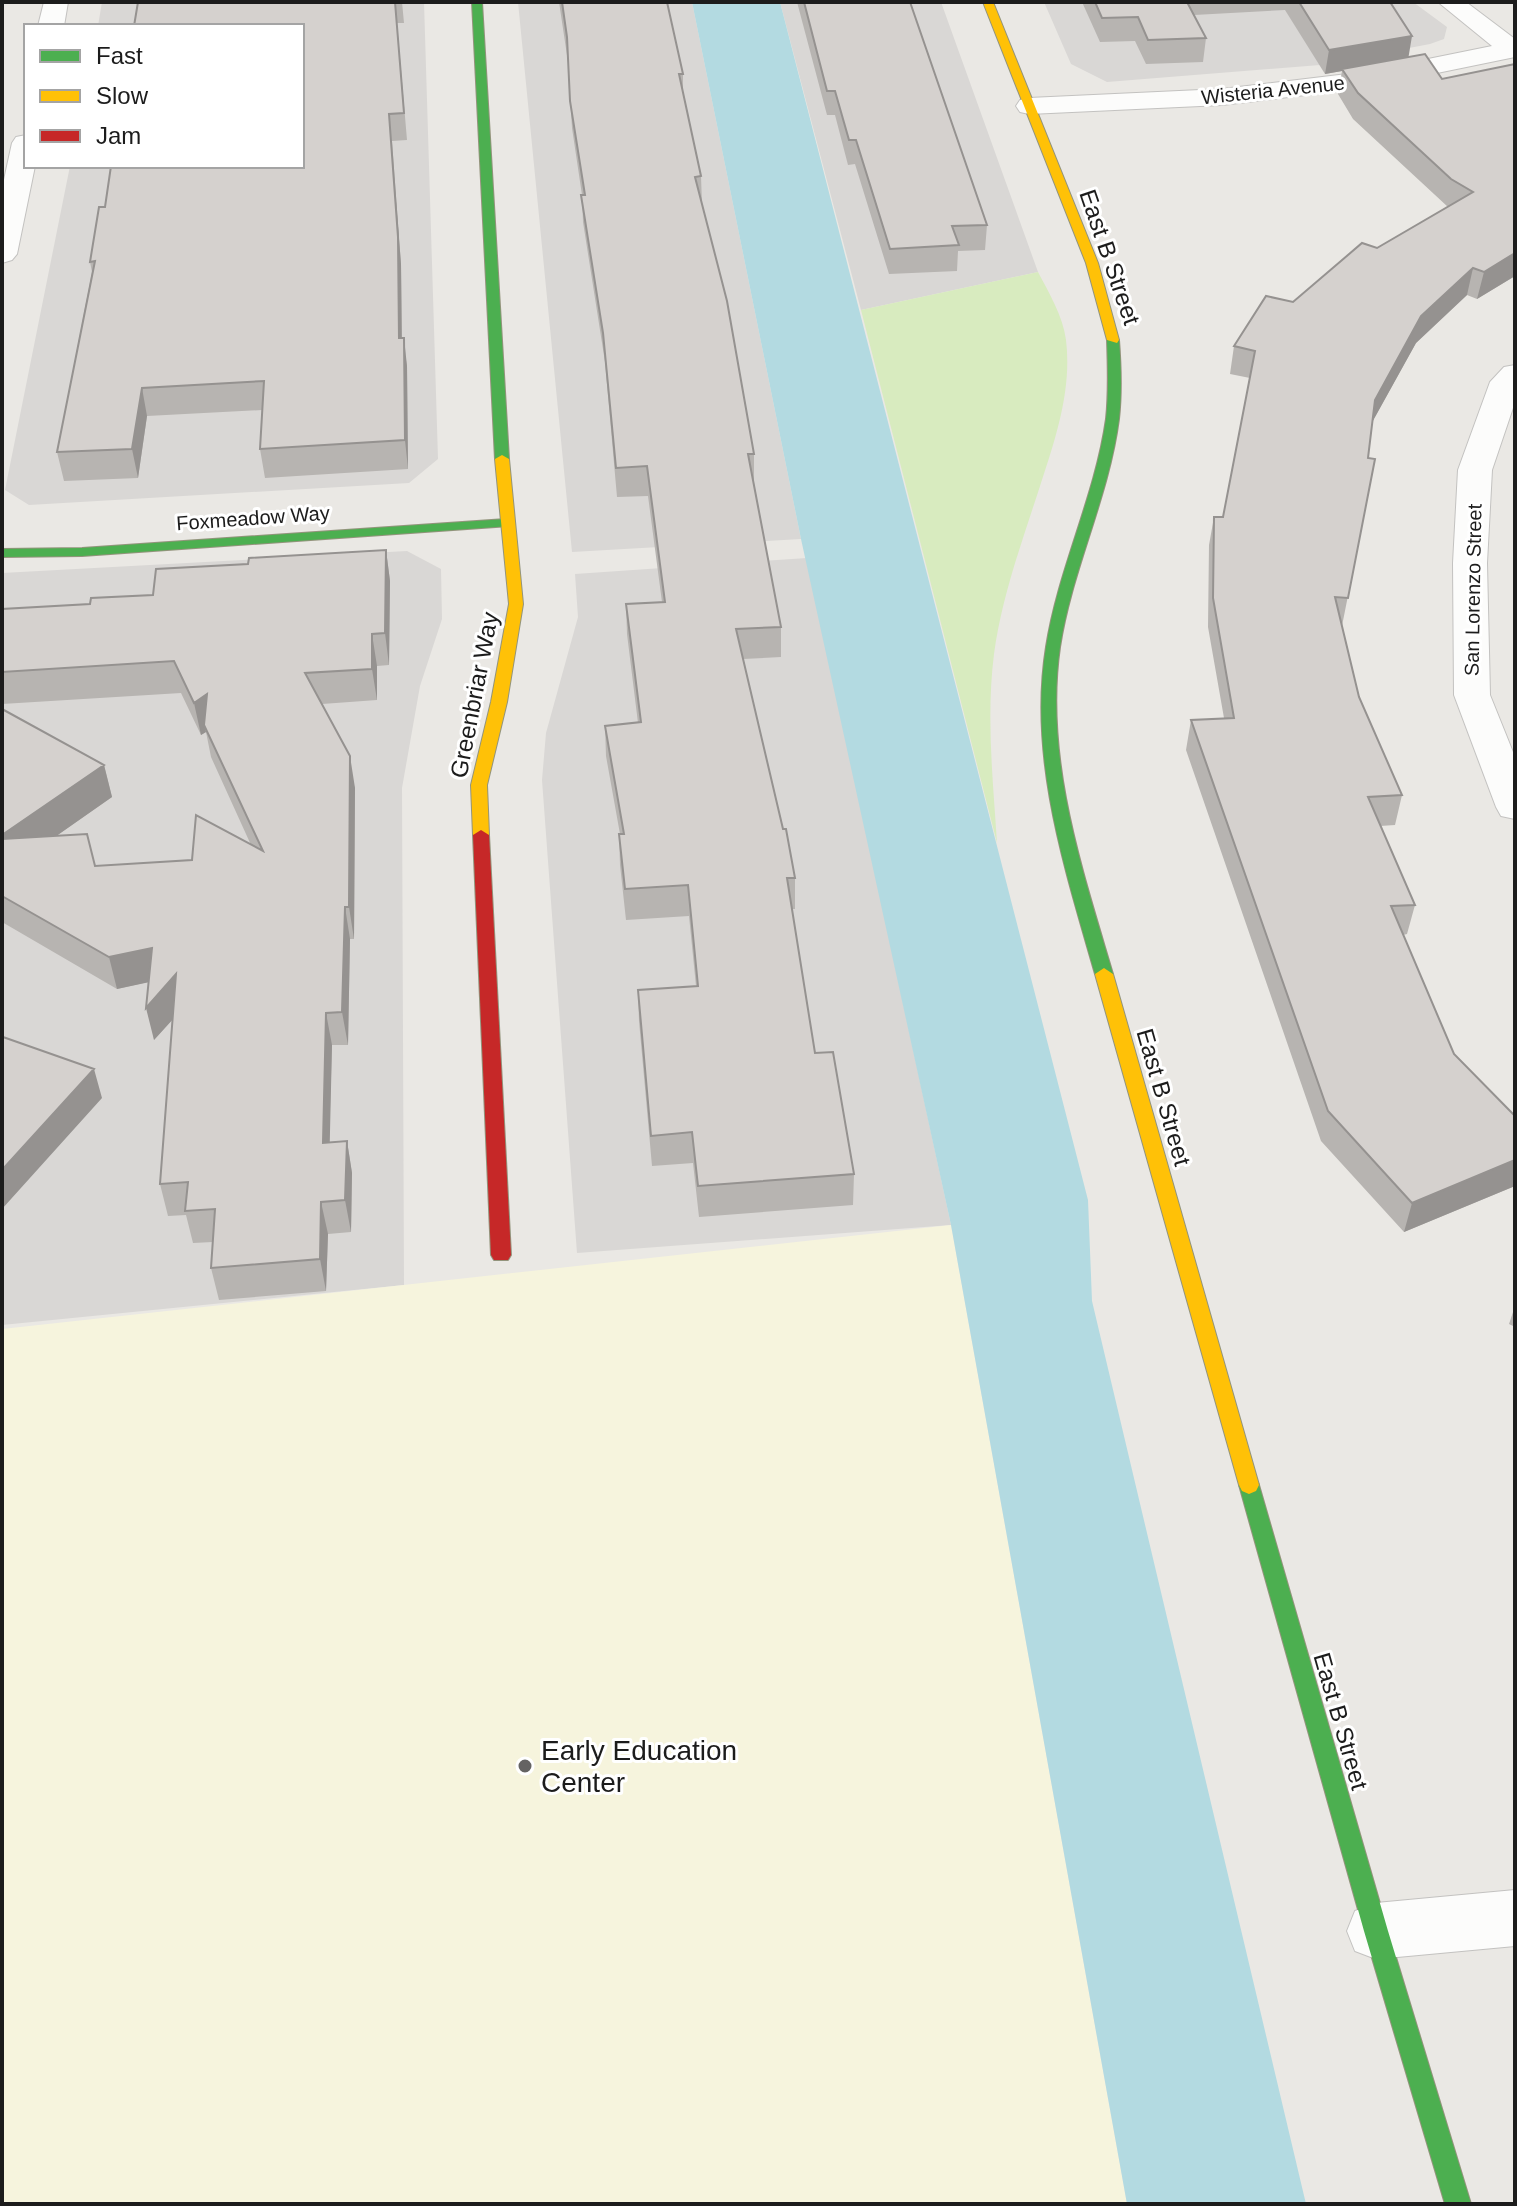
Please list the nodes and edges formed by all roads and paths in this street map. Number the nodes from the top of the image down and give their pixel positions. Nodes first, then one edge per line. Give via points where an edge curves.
1 (56, 2) edge
2 (477, 2) edge
3 (988, 2) edge
4 (1450, 2) edge
5 (51, 24) edge
6 (1514, 50) edge
7 (1029, 106) junction
8 (24, 152) edge
9 (2, 254) edge
10 (1515, 374) edge
11 (506, 523) junction
12 (2, 553) edge
13 (1515, 807) edge
14 (501, 1255) dead end
15 (1515, 1918) edge
16 (1376, 1931) junction
17 (1458, 2204) edge

1 - 5 street
2 - 11 street, Greenbriar Way
3 - 7 street, East B Street
4 - 6 street
6 - 7 street, Wisteria Avenue via 1364,80 1222,97
7 - 16 street, East B Street via 1092,263 1115,351 1105,458 1052,646 1048,719 1070,856
8 - 9 street
10 - 13 street, San Lorenzo Street via 1506,382 1475,470 1470,563 1472,695
11 - 12 street, Foxmeadow Way
11 - 14 street, Greenbriar Way via 516,604 479,785
15 - 16 street
16 - 17 street, East B Street

